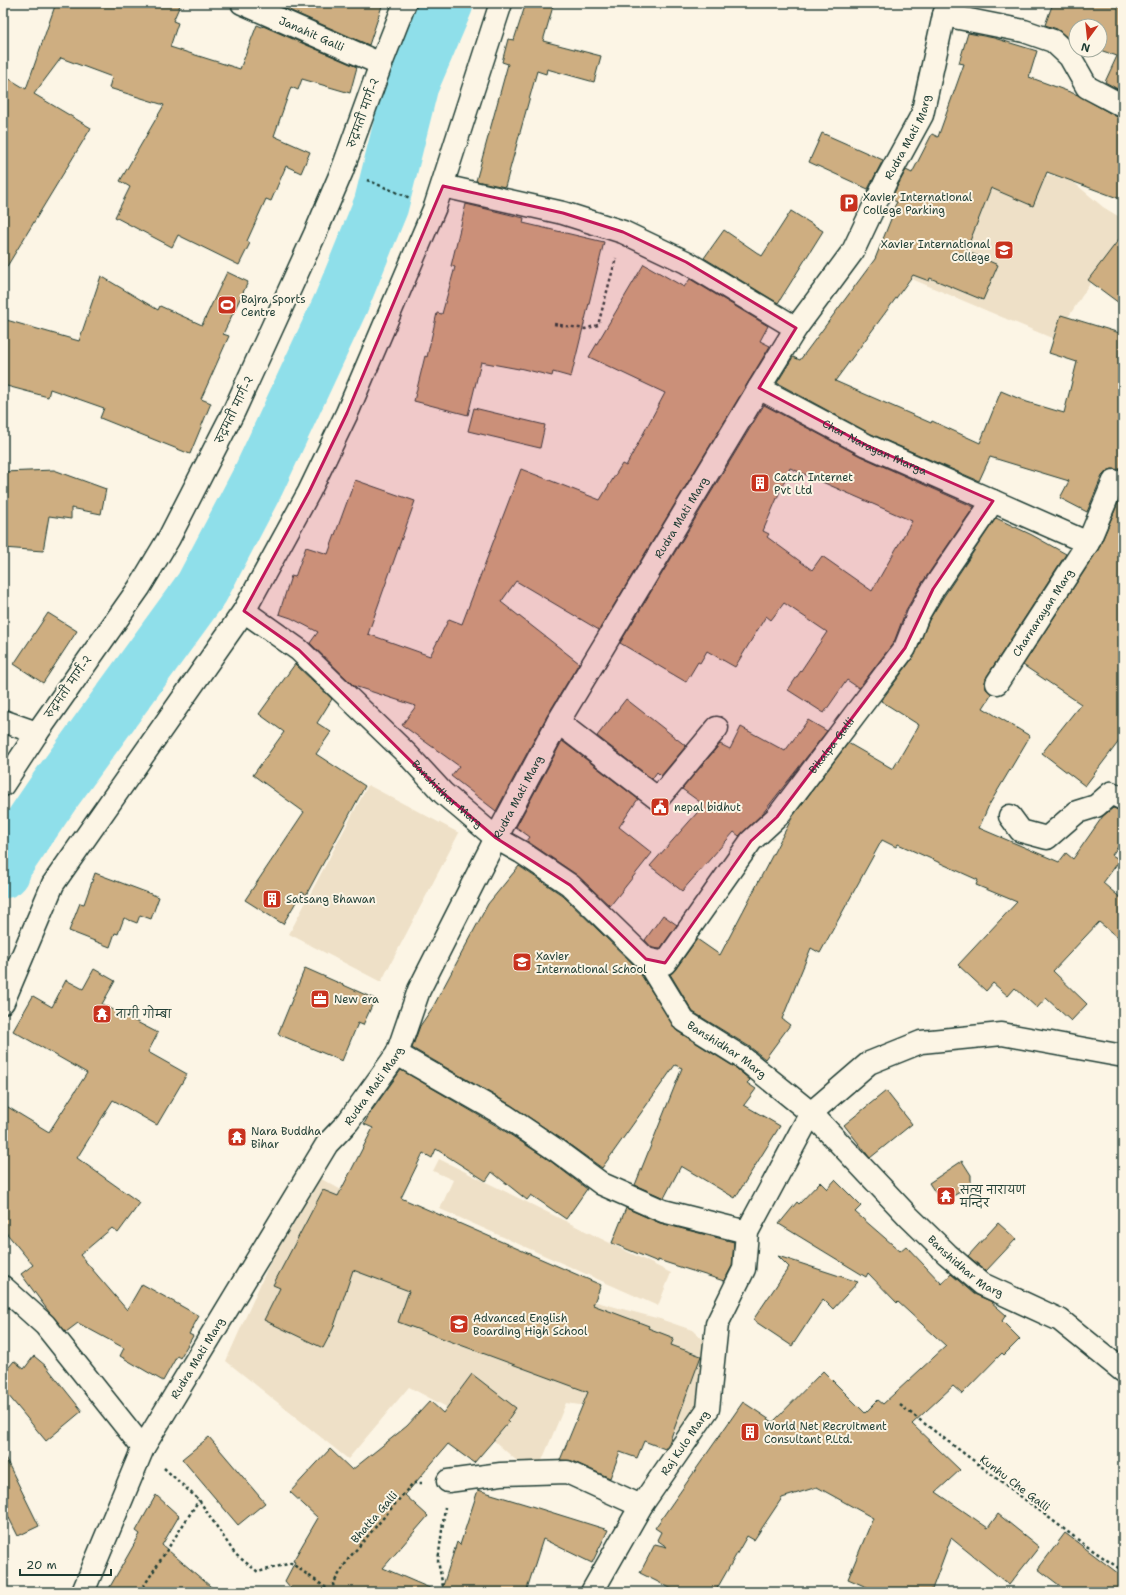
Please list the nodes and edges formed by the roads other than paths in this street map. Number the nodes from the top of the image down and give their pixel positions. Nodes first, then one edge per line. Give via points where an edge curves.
1 (242, 3) edge
2 (405, 3) edge
3 (501, 3) edge
4 (946, 9) edge
5 (381, 64) junction
6 (1123, 106) edge
7 (443, 186) junction
8 (796, 328) junction
9 (758, 388) junction
10 (1123, 484) edge
11 (992, 501) junction
12 (1088, 543) junction
13 (244, 611) junction
14 (997, 682) dead end
15 (3, 721) edge
16 (558, 722) junction
17 (718, 728) dead end
18 (36, 732) junction
19 (3, 785) edge
20 (1123, 799) edge
21 (1010, 816) dead end
22 (496, 838) junction
23 (646, 959) junction
24 (3, 1002) edge
25 (397, 1054) junction
26 (1123, 1056) edge
27 (812, 1113) junction
28 (747, 1232) junction
29 (3, 1287) edge
30 (1123, 1371) edge
31 (143, 1448) junction
32 (448, 1480) road end
33 (641, 1506) junction
34 (83, 1592) edge
35 (592, 1592) edge

1 - 5 street, Janahit Galli
2 - 5 street, रुद्रमती मार्ग-२
3 - 7 street
4 - 6 street via 1053,41 1070,57 1087,87
4 - 8 street, Rudra Mati Marg via 922,115 886,181 853,252
5 - 18 street, रुद्रमती मार्ग-२ via 342,171 234,411 169,538 139,588
7 - 8 street via 563,213 623,232 686,262
7 - 13 street via 347,413 309,492
8 - 9 street, Rudra Mati Marg
9 - 11 street, Char Narayan Marga via 866,445
9 - 16 street, Rudra Mati Marg
10 - 12 street, Charnarayan Marg via 1114,481
11 - 12 street
11 - 23 street, Bikalpa Galli via 933,589 905,648 834,742 777,817 751,841 665,963
12 - 14 street, Charnarayan Marg
13 - 22 street, Banshidhar Marg via 298,650 408,755 443,793
13 - 24 street via 53,884
15 - 18 street
16 - 17 street via 658,798
16 - 22 street, Rudra Mati Marg
18 - 19 street, रुद्रमती मार्ग-२
20 - 21 street via 1111,793 1096,806 1077,812 1047,838 1020,832
22 - 23 street, Banshidhar Marg via 570,885
22 - 25 street, Rudra Mati Marg via 419,990
23 - 27 street, Banshidhar Marg via 684,1021 743,1058
25 - 28 street via 504,1115 602,1184 663,1211
25 - 31 street, Rudra Mati Marg via 348,1122 327,1144
26 - 27 street via 1002,1034 921,1042 869,1063
27 - 28 street
27 - 30 street, Banshidhar Marg via 908,1216 982,1284 1060,1320
28 - 33 street, Raj Kulo Marg via 744,1269 716,1324 708,1409
29 - 31 street via 45,1325
31 - 34 street, Rudra Mati Marg
32 - 33 street via 501,1474 567,1472
33 - 35 street, Raj Kulo Marg

